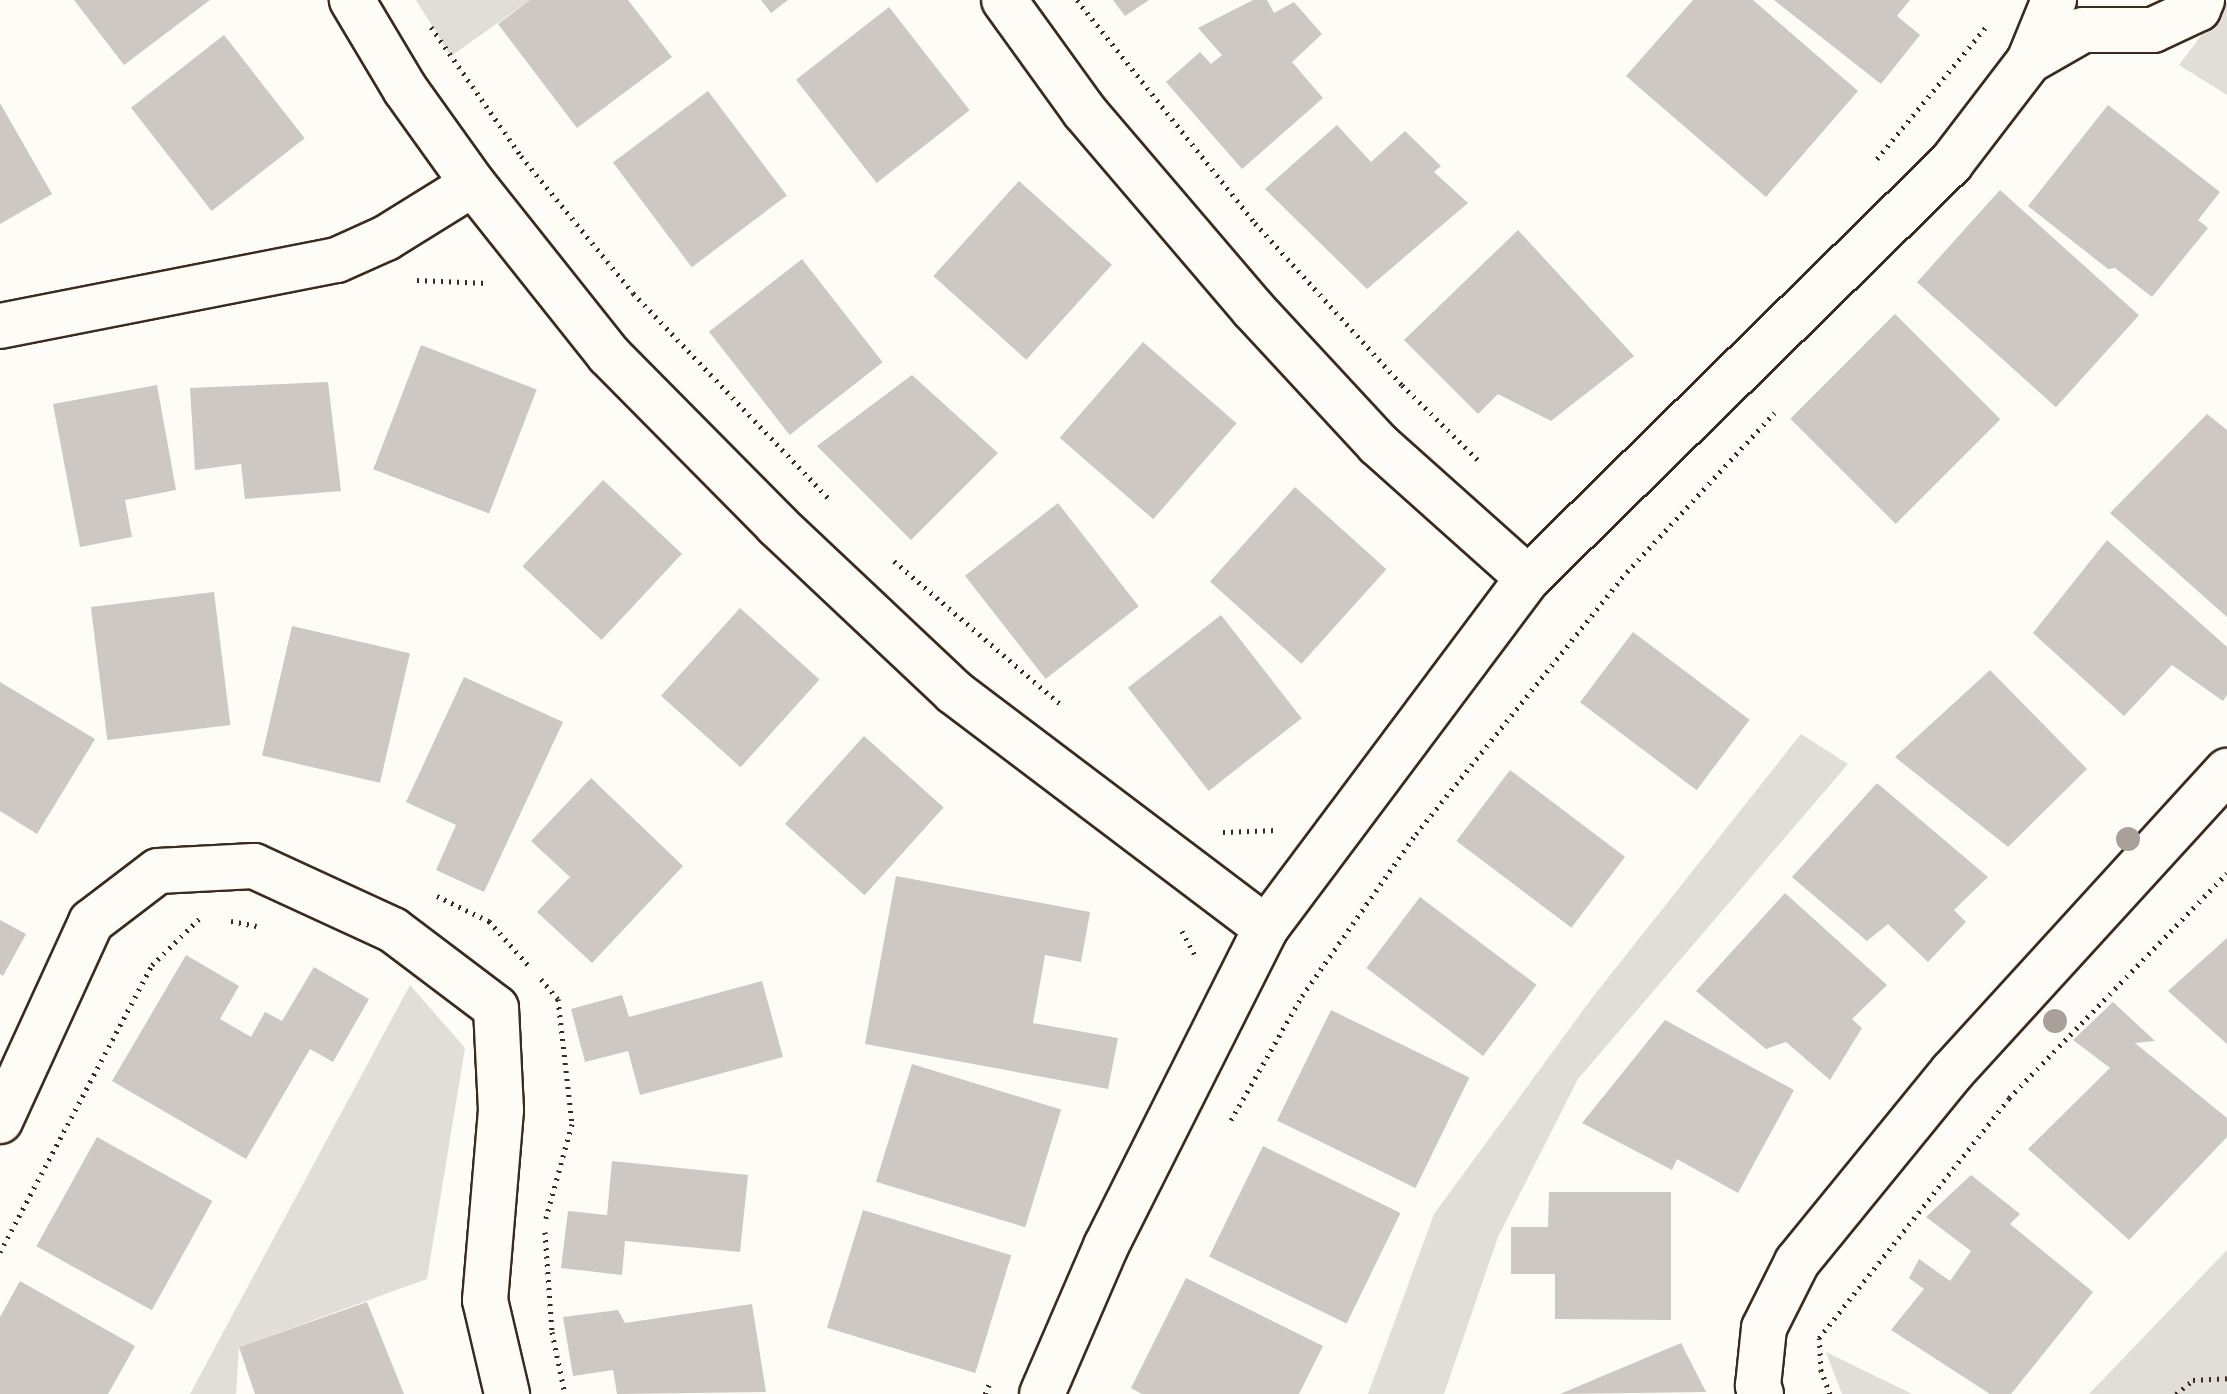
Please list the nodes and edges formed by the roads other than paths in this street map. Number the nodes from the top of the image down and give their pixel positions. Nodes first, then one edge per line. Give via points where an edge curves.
1 (352, 0) edge
2 (1004, 0) edge
3 (2054, 0) edge
4 (2202, 0) edge
5 (2029, 61) junction
6 (473, 184) junction
7 (0, 326) edge
8 (1528, 578) junction
9 (2227, 771) edge
10 (1266, 928) junction
11 (0, 1121) edge
12 (507, 1394) edge
13 (1042, 1394) edge
14 (1761, 1394) edge

1 - 6 street via 405,89
2 - 8 street via 1084,111 1253,309 1378,444
3 - 5 street
4 - 5 street via 2198,9 2153,30 2083,30
5 - 8 street via 1951,163
6 - 7 street via 386,238 337,260
6 - 10 street via 609,355 777,525 932,671
8 - 10 street
9 - 14 street via 1952,1072 1797,1262 1764,1328
10 - 13 street via 1106,1246
11 - 12 street via 91,922 158,871 254,866 393,930 496,1008 501,1110 485,1300

